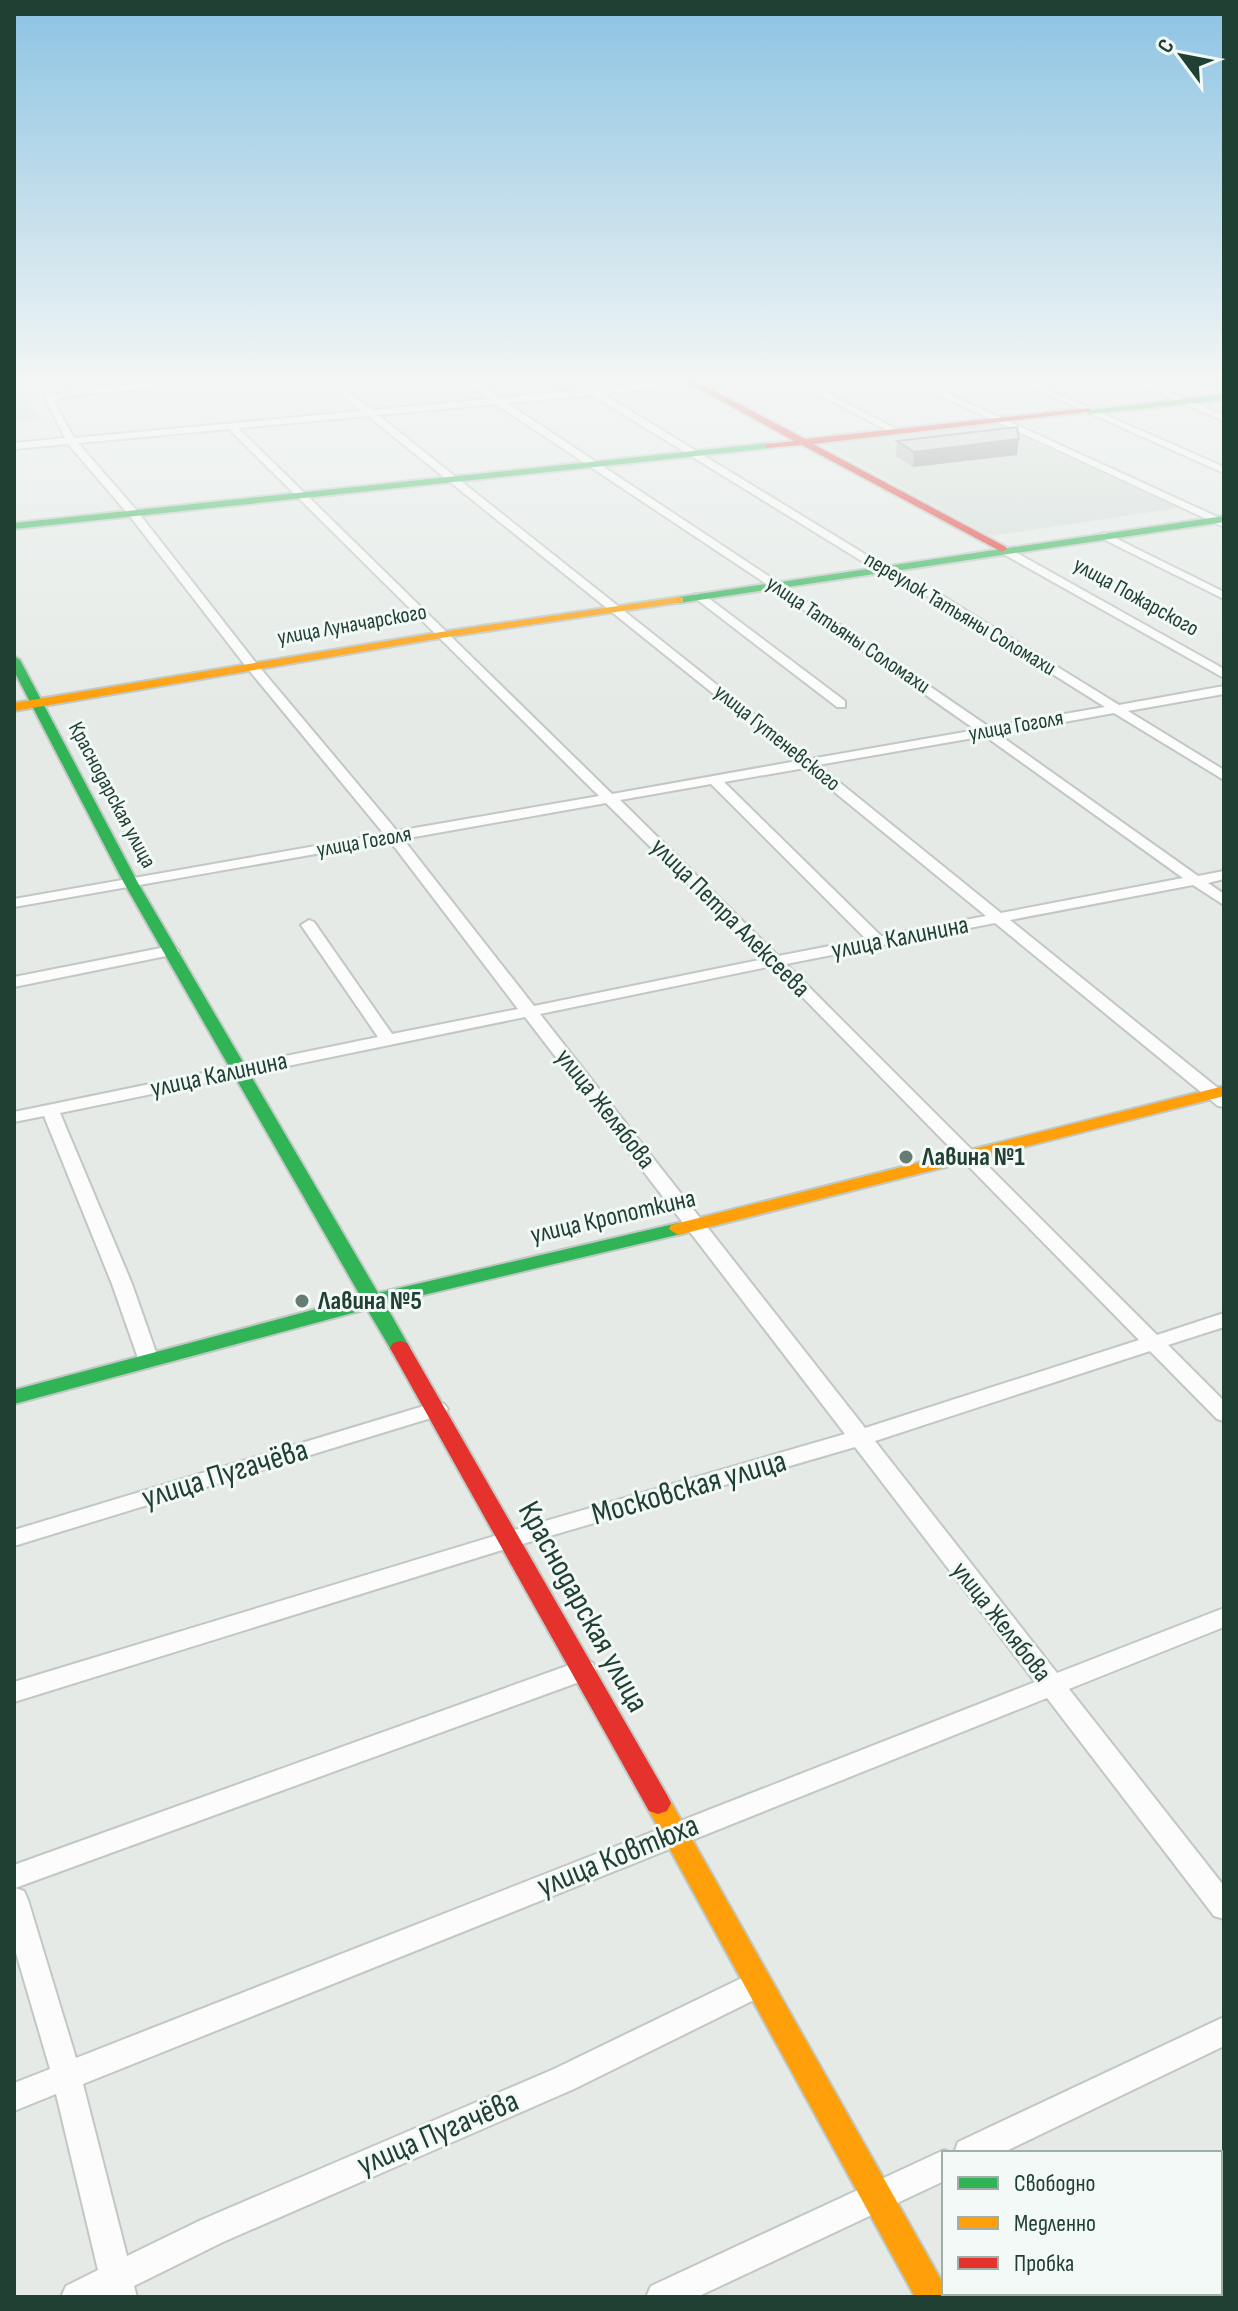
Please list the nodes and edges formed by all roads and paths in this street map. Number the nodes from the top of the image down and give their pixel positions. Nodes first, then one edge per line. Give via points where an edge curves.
1 (110, 487) edge
2 (291, 487) edge
3 (367, 487) edge
4 (464, 487) edge
5 (626, 487) edge
6 (748, 487) edge
7 (887, 487) edge
8 (1146, 487) edge
9 (298, 494) junction
10 (133, 513) junction
11 (1221, 521) edge
12 (14, 526) edge
13 (1105, 536) junction
14 (1002, 549) junction
15 (882, 569) junction
16 (774, 584) junction
17 (699, 596) junction
18 (1224, 596) edge
19 (618, 609) junction
20 (441, 635) junction
21 (14, 660) edge
22 (252, 666) junction
23 (1224, 674) edge
24 (1224, 690) edge
25 (39, 703) junction
26 (841, 704) dead end
27 (14, 707) edge
28 (1119, 709) junction
29 (986, 731) junction
30 (808, 763) junction
31 (1224, 776) edge
32 (713, 779) junction
33 (607, 797) junction
34 (394, 837) junction
35 (1224, 875) edge
36 (1194, 881) junction
37 (131, 883) junction
38 (1224, 901) edge
39 (14, 903) edge
40 (999, 919) junction
41 (309, 925) dead end
42 (878, 942) junction
43 (171, 951) junction
44 (775, 961) junction
45 (14, 982) edge
46 (530, 1012) junction
47 (388, 1040) junction
48 (242, 1070) junction
49 (1221, 1096) edge
50 (50, 1109) junction
51 (14, 1117) edge
52 (967, 1155) junction
53 (694, 1225) junction
54 (375, 1300) junction
55 (1224, 1320) edge
56 (1151, 1342) junction
57 (149, 1361) junction
58 (14, 1397) edge
59 (437, 1409) junction
60 (1224, 1414) edge
61 (859, 1438) junction
62 (14, 1538) edge
63 (511, 1539) junction
64 (1224, 1617) edge
65 (584, 1670) junction
66 (1049, 1684) junction
67 (14, 1692) edge
68 (675, 1833) junction
69 (14, 1877) edge
70 (14, 1900) edge
71 (1224, 1907) edge
72 (758, 1984) junction
73 (1224, 2031) edge
74 (67, 2077) junction
75 (14, 2097) edge
76 (973, 2151) edge
77 (942, 2166) edge
78 (876, 2198) junction
79 (119, 2288) edge
80 (77, 2297) edge
81 (662, 2297) edge
82 (933, 2297) edge

1 - 10 street, улица Желябова
2 - 9 street, улица Петра Алексеева
3 - 9 main road
4 - 19 street, улица Гутеневского
5 - 16 street, улица Татьяны Соломахи
6 - 15 street, переулок Татьяны Соломахи
7 - 14 main road, улица Пожарского
8 - 11 street
9 - 10 main road
9 - 20 street, улица Петра Алексеева
10 - 12 main road
10 - 22 street, улица Желябова
11 - 13 main road, улица Луначарского
13 - 14 main road, улица Луначарского
13 - 18 street
14 - 15 main road, улица Луначарского
14 - 23 street, улица Пожарского
15 - 16 main road, улица Луначарского
15 - 28 street, переулок Татьяны Соломахи
16 - 17 main road, улица Луначарского
16 - 29 street, улица Татьяны Соломахи
17 - 19 main road, улица Луначарского
17 - 26 street
19 - 20 main road, улица Луначарского
19 - 30 street, улица Гутеневского
20 - 22 main road, улица Луначарского
20 - 33 street, улица Петра Алексеева
21 - 25 main road, Краснодарская улица
22 - 25 main road, улица Луначарского
22 - 34 street, улица Желябова
24 - 28 street, улица Гоголя
25 - 27 main road, улица Луначарского
25 - 37 main road, Краснодарская улица
28 - 29 street, улица Гоголя
28 - 31 street, переулок Татьяны Соломахи
29 - 30 street, улица Гоголя
29 - 36 street, улица Татьяны Соломахи
30 - 32 street, улица Гоголя
30 - 40 street, улица Гутеневского
32 - 33 street, улица Гоголя
32 - 42 street
33 - 34 street, улица Гоголя
33 - 44 street, улица Петра Алексеева
34 - 37 street, улица Гоголя
34 - 46 street, улица Желябова
35 - 36 street, улица Калинина
36 - 38 street, улица Татьяны Соломахи
36 - 40 street, улица Калинина
37 - 39 street, улица Гоголя
37 - 43 main road, Краснодарская улица
40 - 42 street, улица Калинина
40 - 49 street, улица Гутеневского
41 - 47 street
42 - 44 street, улица Калинина
43 - 45 street
43 - 48 main road, Краснодарская улица
44 - 46 street, улица Калинина
44 - 52 street, улица Петра Алексеева
46 - 47 street, улица Калинина
46 - 53 street, улица Желябова
47 - 48 street, улица Калинина
48 - 50 street, улица Калинина
48 - 54 main road, Краснодарская улица
49 - 52 main road, улица Кропоткина
50 - 51 street, улица Калинина
50 - 57 street
52 - 53 main road, улица Кропоткина
52 - 56 street, улица Петра Алексеева
53 - 54 main road, улица Кропоткина
53 - 61 street, улица Желябова
54 - 57 main road, улица Кропоткина
54 - 59 main road, Краснодарская улица
55 - 56 street, Московская улица
56 - 60 street, улица Петра Алексеева
56 - 61 street, Московская улица
57 - 58 main road, улица Кропоткина
59 - 62 street, улица Пугачёва
59 - 63 main road, Краснодарская улица
61 - 63 street, Московская улица
61 - 66 street, улица Желябова
63 - 65 main road, Краснодарская улица
63 - 67 street, Московская улица
64 - 66 street, улица Ковтюха
65 - 68 main road, Краснодарская улица
65 - 69 street
66 - 68 street, улица Ковтюха
66 - 71 street, улица Желябова
68 - 72 main road, Краснодарская улица
68 - 74 street, улица Ковтюха
70 - 74 street
72 - 78 main road, Краснодарская улица
72 - 79 street, улица Пугачёва via 564,2079 212,2231
73 - 76 street
74 - 75 street, улица Ковтюха
74 - 79 street
77 - 78 street
78 - 81 street
78 - 82 main road, Краснодарская улица
79 - 80 street, улица Пугачёва

